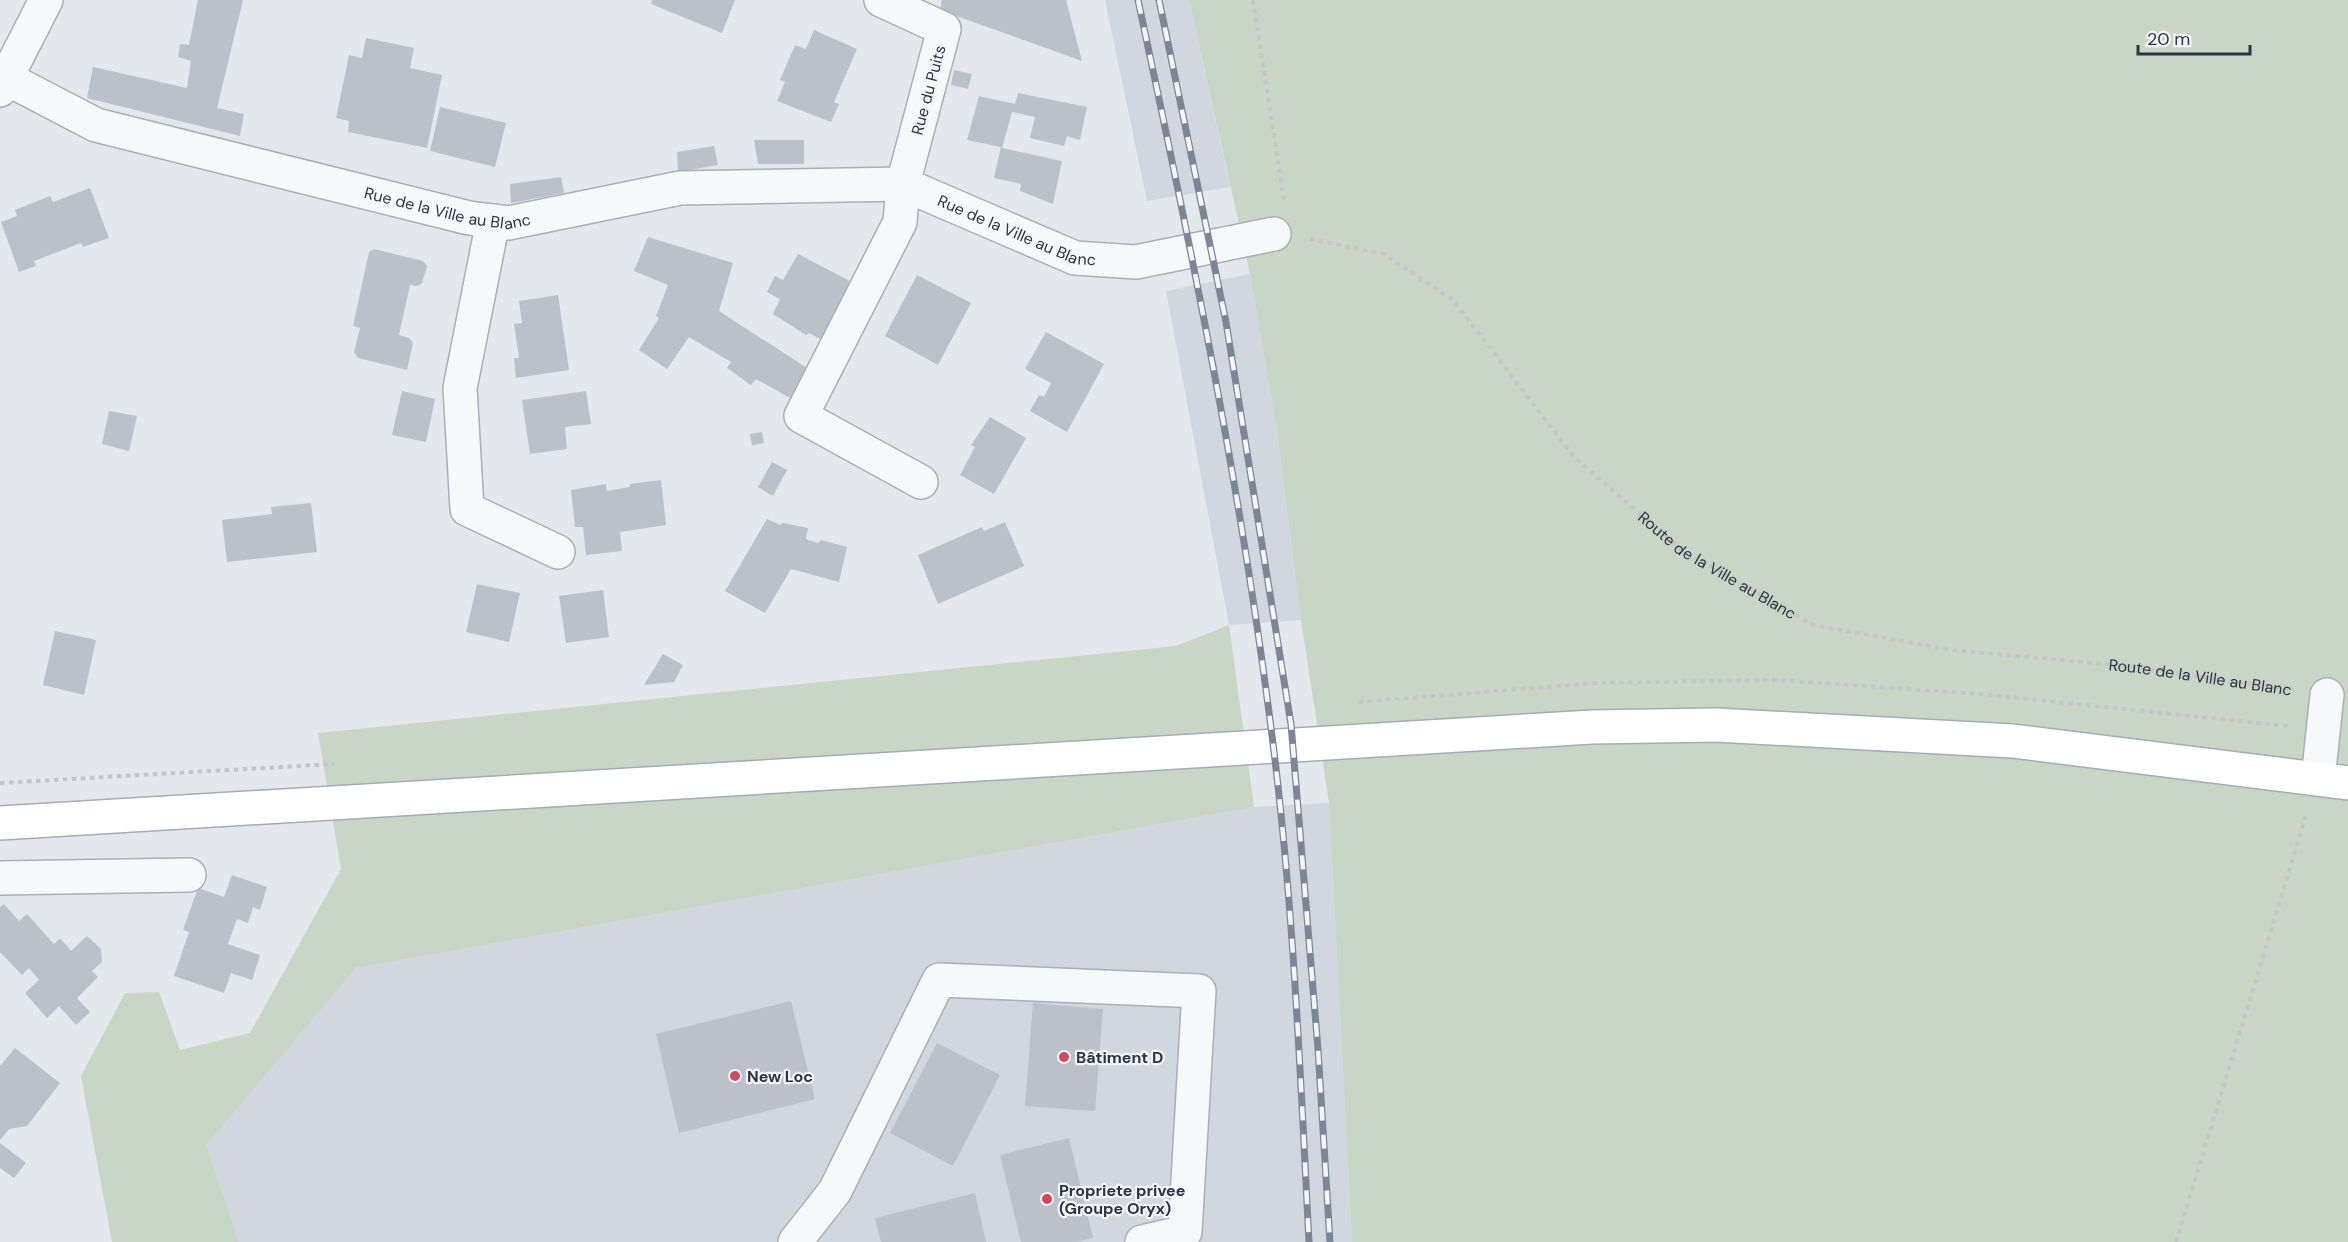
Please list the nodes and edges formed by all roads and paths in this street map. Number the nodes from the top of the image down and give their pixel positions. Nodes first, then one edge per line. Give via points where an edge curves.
1 (46, 0) edge
2 (881, 0) edge
3 (1253, 0) edge
4 (3, 81) edge
5 (903, 184) junction
6 (493, 221) junction
7 (1274, 234) junction
8 (921, 482) dead end
9 (558, 552) dead end
10 (2327, 695) joint
11 (2333, 781) edge
12 (2296, 810) dead end
13 (2306, 813) junction
14 (2317, 815) dead end
15 (0, 823) edge
16 (189, 875) dead end
17 (0, 878) edge
18 (795, 1242) edge
19 (1142, 1242) edge
20 (2176, 1242) edge

1 - 4 street
2 - 5 street, Rue du Puits via 944,29
3 - 7 path via 1285,196
4 - 6 street, Rue de la Ville au Blanc via 96,125
5 - 6 street, Rue de la Ville au Blanc via 680,188 508,223
5 - 7 street, Rue de la Ville au Blanc via 1075,258 1136,262
5 - 8 street via 900,222 801,416
6 - 9 street via 460,388 467,509
7 - 10 path, Route de la Ville au Blanc via 1384,254 1453,300 1574,457 1681,549 1813,625 1953,650 2138,667
10 - 11 street
11 - 13 path
11 - 15 main road via 2013,741 1716,725 1592,727
12 - 13 path
13 - 14 path
13 - 20 path
16 - 17 street
18 - 19 street via 835,1191 939,980 1199,991 1185,1232

